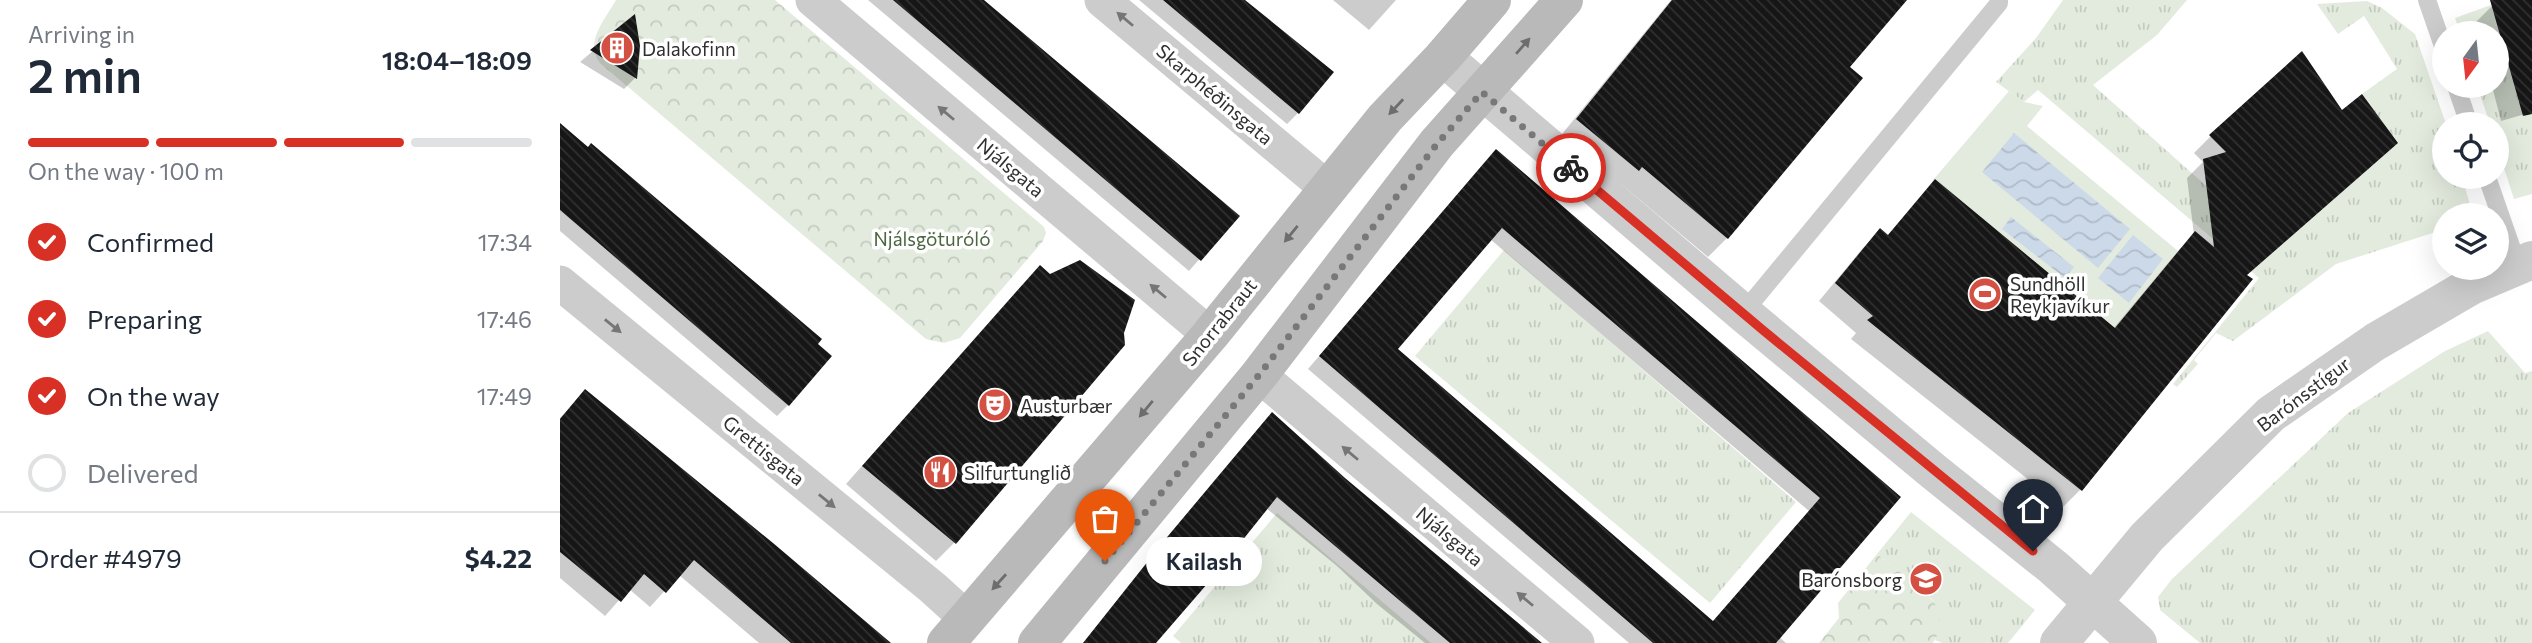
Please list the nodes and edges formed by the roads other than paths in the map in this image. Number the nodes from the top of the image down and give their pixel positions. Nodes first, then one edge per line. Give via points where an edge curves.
1 (813, 0) edge
2 (1102, 0) edge
3 (1492, 0) edge
4 (1563, 0) edge
5 (1999, 0) edge
6 (2427, 0) edge
7 (2434, 21) edge
8 (1443, 57) junction
9 (1482, 92) junction
10 (1328, 189) junction
11 (2492, 189) edge
12 (2525, 263) edge
13 (560, 283) edge
14 (1743, 313) junction
15 (1210, 335) junction
16 (1259, 375) junction
17 (2091, 603) junction
18 (956, 631) edge
19 (1037, 643) edge
20 (1577, 643) edge
21 (2059, 643) edge
22 (2138, 643) edge

15 -> 1 street, Njálsgata
10 -> 2 street, Skarphéðinsgata
3 - 8 main road, Snorrabraut
9 -> 4 main road
5 - 14 lane
6 - 7 lane
8 - 9 street
8 -> 10 main road, Snorrabraut via 1385,118
9 - 14 street
9 - 16 main road
10 -> 15 main road, Snorrabraut
11 - 12 lane
12 - 17 street, Barónsstígur via 2471,286 2375,342 2271,414 2147,537
13 -> 18 street, Grettisgata via 912,571
14 - 17 street
15 -> 18 main road, Snorrabraut
16 - 19 main road
20 -> 16 street, Njálsgata
17 - 21 street, Barónsstígur
17 - 22 street

